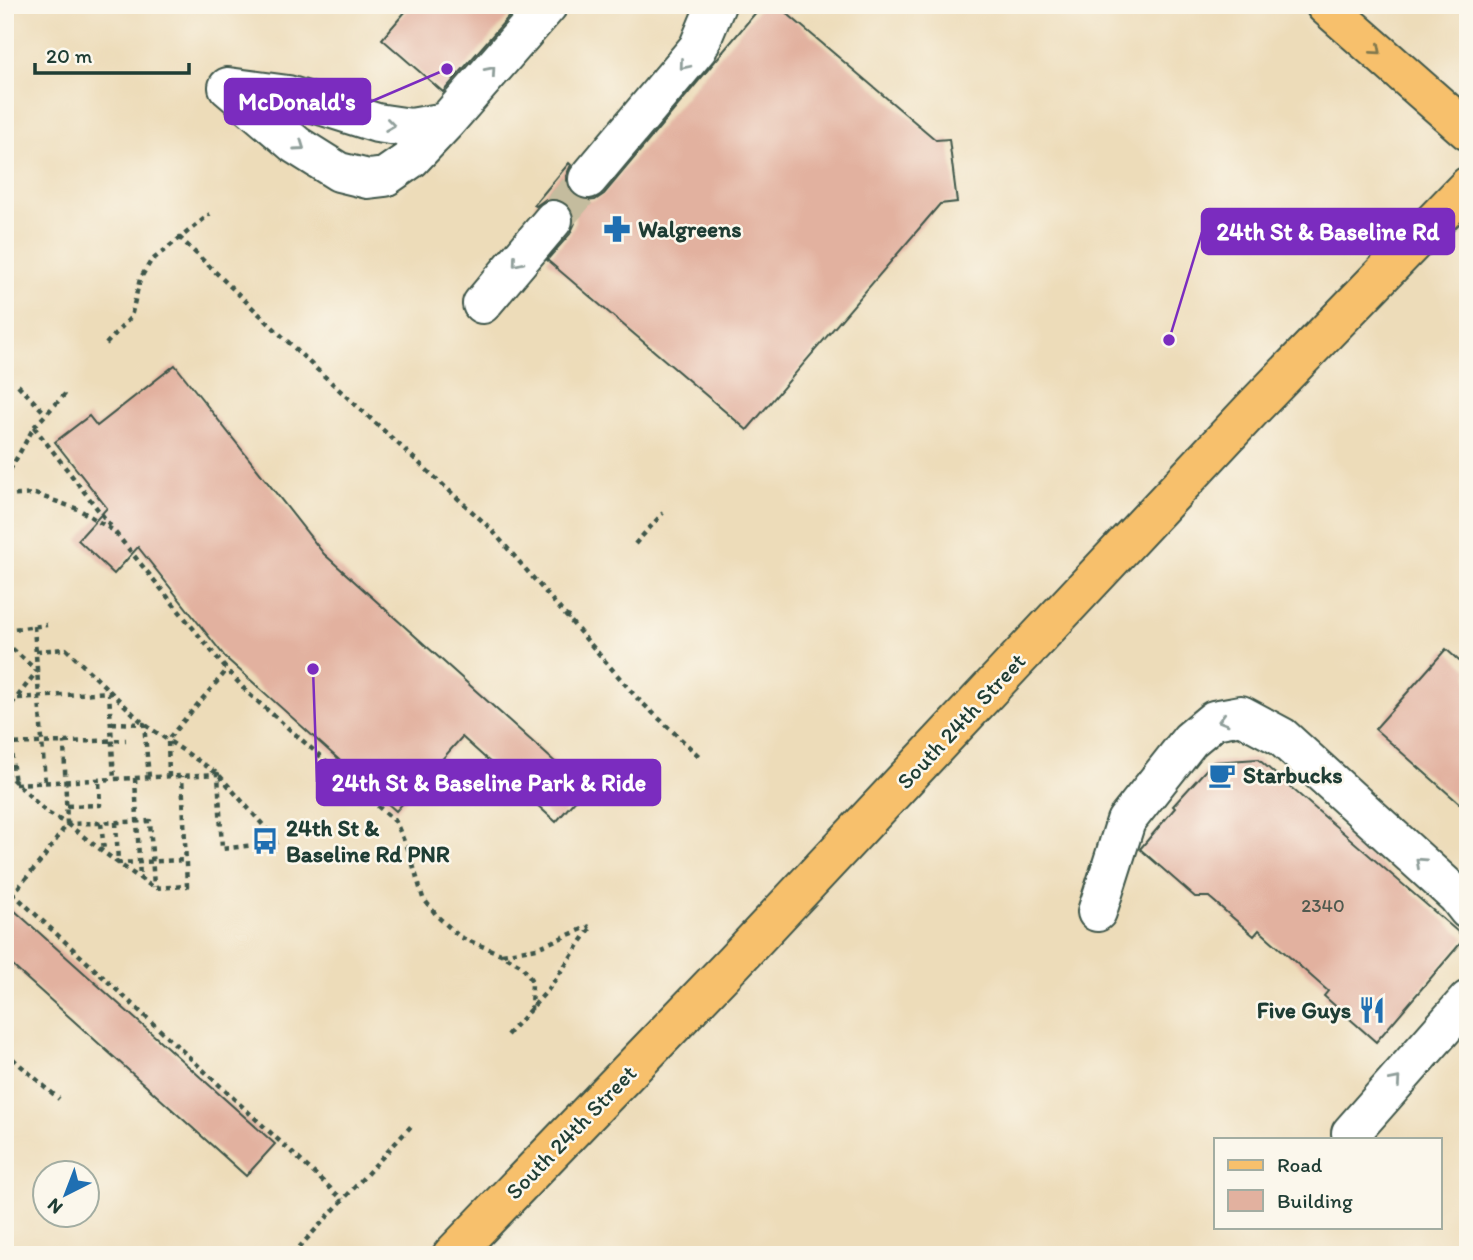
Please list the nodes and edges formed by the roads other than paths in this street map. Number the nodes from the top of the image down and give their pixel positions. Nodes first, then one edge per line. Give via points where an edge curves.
1 (548, 5) edge
2 (716, 5) edge
3 (1325, 5) edge
4 (446, 122) junction
5 (1468, 131) edge
6 (588, 179) tunnel mouth
7 (1468, 186) edge
8 (553, 220) tunnel mouth
9 (482, 304) dead end
10 (1468, 911) edge
11 (1097, 912) dead end
12 (1468, 1000) edge
13 (1351, 1133) dead end
14 (452, 1255) edge

4 -> 1 lane
2 -> 6 lane via 698,48
3 -> 5 main road
4 - 4 lane via 411,159 385,177 368,179 339,172 296,145 228,87 288,95 377,123 411,128
7 - 14 main road, South 24th Street
8 -> 9 lane
10 -> 11 lane via 1282,737 1241,715 1214,720 1190,740 1126,821
13 -> 12 lane

